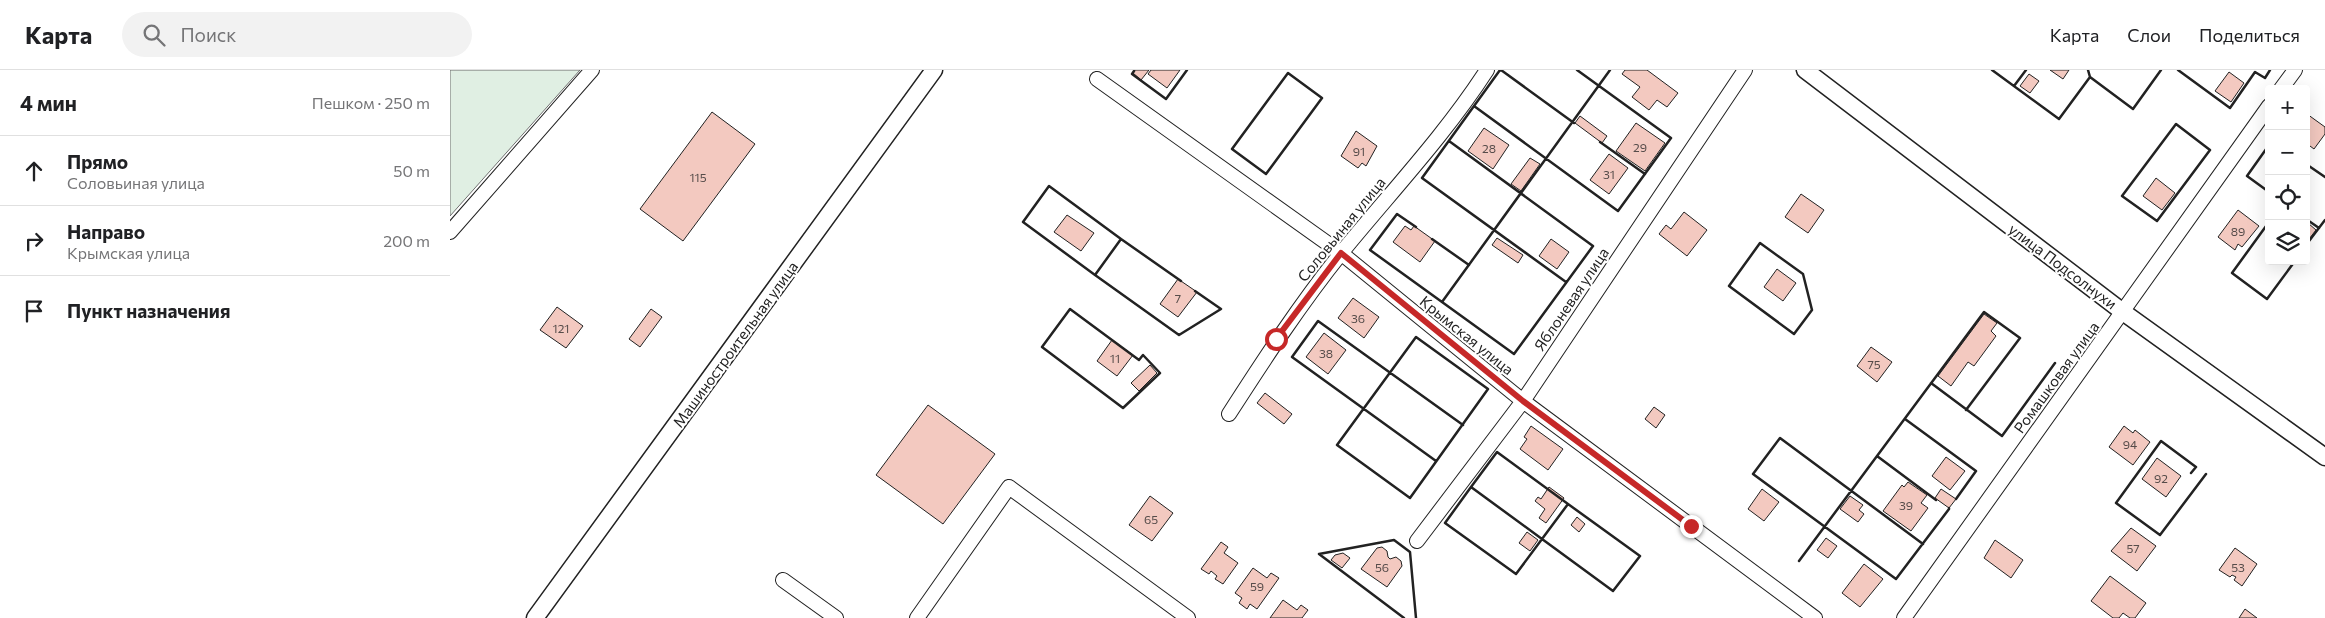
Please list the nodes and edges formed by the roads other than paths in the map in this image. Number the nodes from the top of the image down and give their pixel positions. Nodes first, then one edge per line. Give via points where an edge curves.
1 (592, 70) edge
2 (934, 70) edge
3 (1486, 70) edge
4 (1745, 70) edge
5 (1805, 70) edge
6 (2295, 70) edge
7 (1098, 79) dead end
8 (2284, 85) edge
9 (2265, 112) edge
10 (450, 232) edge
11 (1341, 253) junction
12 (2123, 312) junction
13 (1523, 401) junction
14 (1229, 414) dead end
15 (2325, 457) edge
16 (1417, 541) dead end
17 (783, 580) dead end
18 (535, 618) edge
19 (836, 618) edge
20 (917, 618) edge
21 (1188, 618) edge
22 (1815, 618) edge
23 (1904, 618) edge

1 - 10 street
2 - 18 street, Машиностроительная улица
3 - 11 street, Соловьиная улица via 1468,99
4 - 13 street, Яблоневая улица
5 - 12 street, улица Подсолнухи
6 - 8 street
7 - 11 street, Крымская улица
9 - 12 street, Ромашковая улица
11 - 13 street, Крымская улица
11 - 14 street, Соловьиная улица via 1276,339
12 - 15 street, улица Подсолнухи
12 - 23 street, Ромашковая улица
13 - 16 street, Яблоневая улица
13 - 22 street, Крымская улица
17 - 19 street
20 - 21 street via 1009,487

